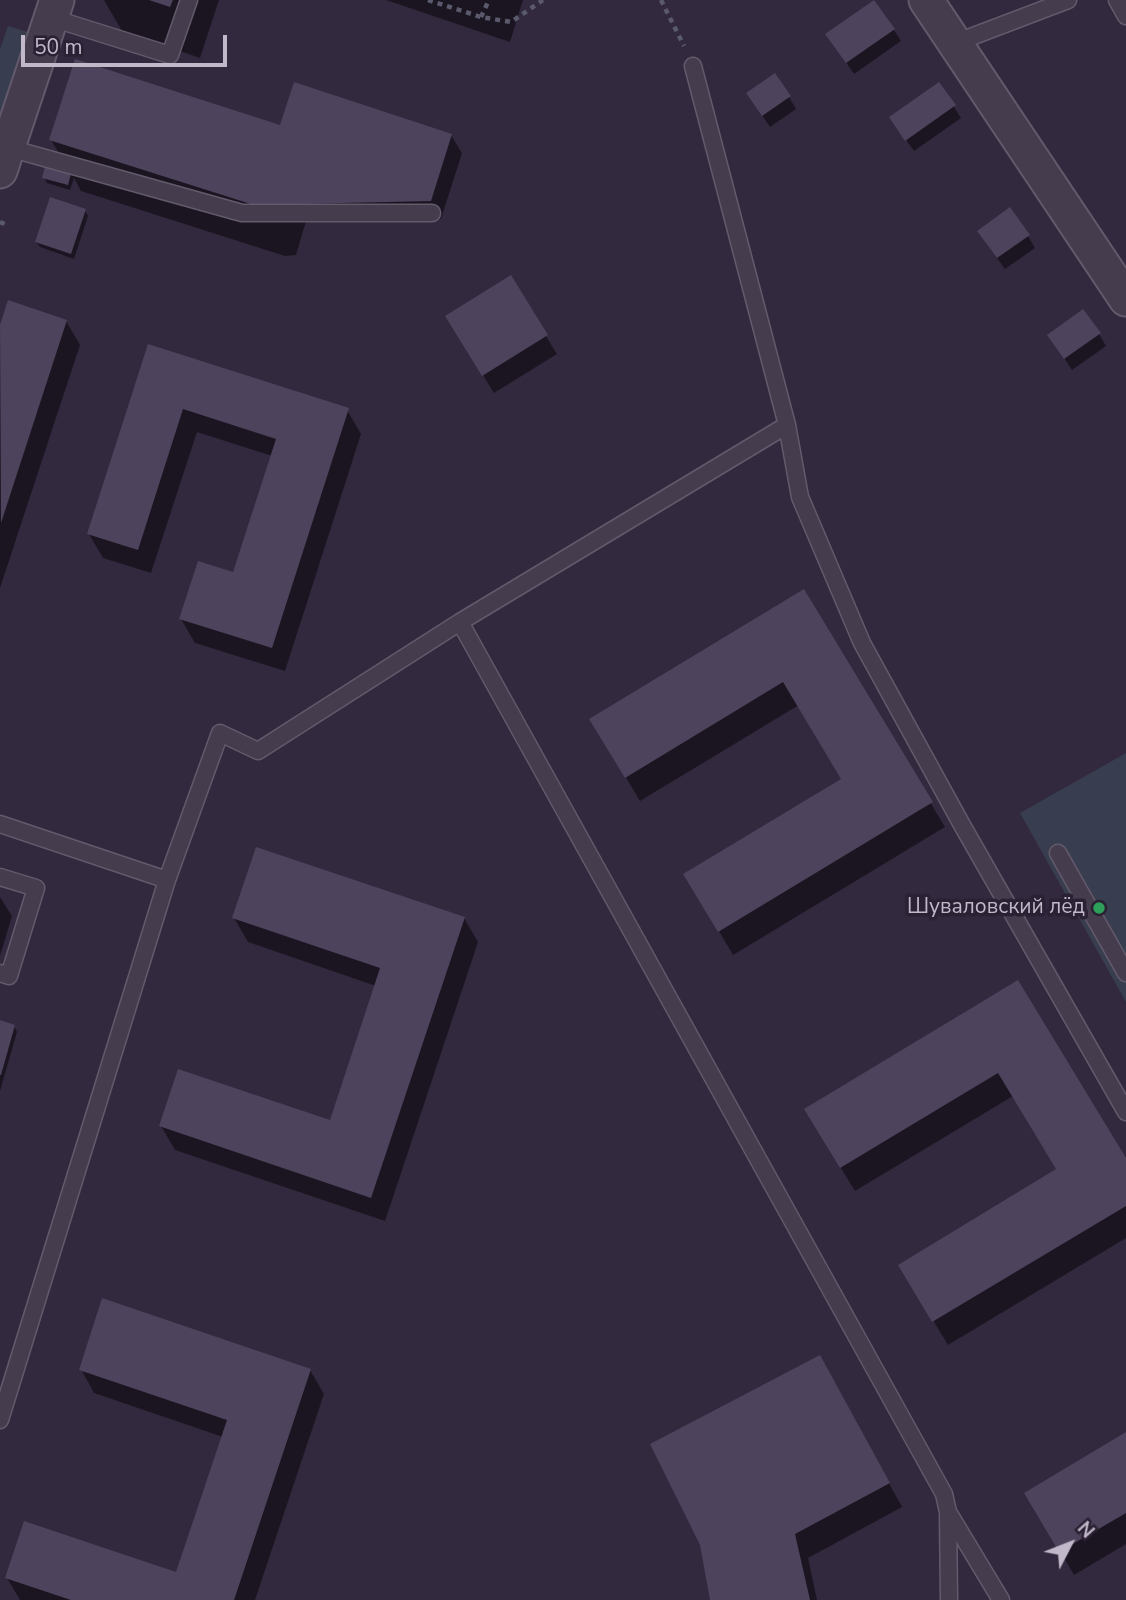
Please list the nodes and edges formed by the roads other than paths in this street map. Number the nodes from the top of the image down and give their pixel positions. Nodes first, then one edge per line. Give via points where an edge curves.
1 (190, 0) edge
2 (926, 0) edge
3 (1068, 0) edge
4 (1117, 0) edge
5 (55, 9) edge
6 (1126, 16) edge
7 (955, 43) junction
8 (693, 66) road end
9 (4, 159) edge
10 (432, 214) dead end
11 (1126, 299) edge
12 (787, 425) junction
13 (460, 622) junction
14 (0, 824) edge
15 (1058, 853) dead end
16 (0, 877) edge
17 (167, 880) junction
18 (0, 973) edge
19 (1126, 973) edge
20 (1126, 1112) edge
21 (0, 1420) edge
22 (948, 1512) junction
23 (949, 1600) edge
24 (1001, 1600) edge

1 - 5 lane via 170,55
2 - 7 street
3 - 7 lane
4 - 6 lane
5 - 9 street
7 - 11 street
8 - 12 lane
9 - 10 lane via 242,213
12 - 13 lane
12 - 20 lane via 800,497 862,643
13 - 17 lane via 258,751 220,733
13 - 22 lane via 944,1494
14 - 17 lane
15 - 19 lane
16 - 18 lane via 36,888 9,976
17 - 21 lane
22 - 23 lane
22 - 24 lane

